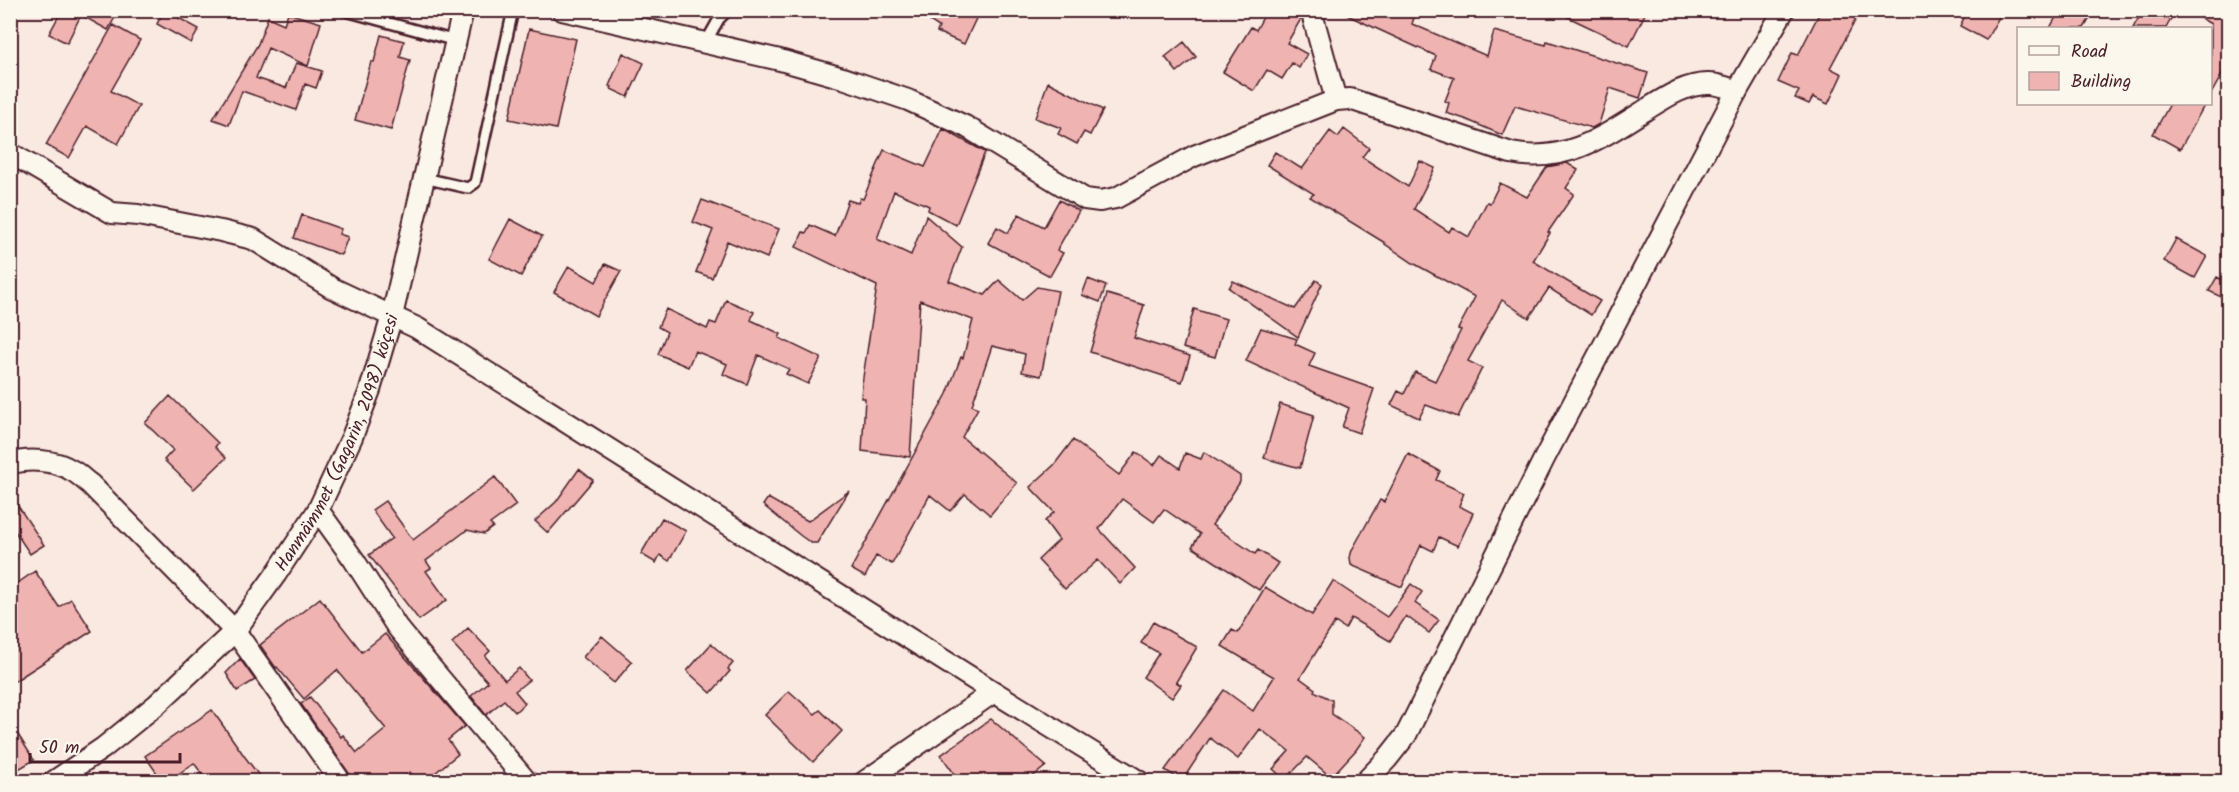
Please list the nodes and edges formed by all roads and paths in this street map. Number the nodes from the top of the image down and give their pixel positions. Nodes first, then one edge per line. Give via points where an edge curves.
1 (342, 10) edge
2 (463, 10) edge
3 (513, 10) edge
4 (562, 10) edge
5 (728, 10) edge
6 (1311, 10) edge
7 (1784, 10) edge
8 (456, 41) junction
9 (706, 42) junction
10 (1737, 91) junction
11 (1336, 100) junction
12 (10, 153) edge
13 (424, 178) junction
14 (392, 316) junction
15 (10, 464) edge
16 (318, 510) junction
17 (236, 631) junction
18 (994, 692) junction
19 (53, 782) edge
20 (341, 782) edge
21 (527, 782) edge
22 (864, 782) edge
23 (1140, 782) edge
24 (1365, 782) edge

1 - 8 lane
2 - 8 street, Hanmämmet (Gagarin, 2098) köçesi
3 - 13 lane via 473,187
4 - 9 street
5 - 9 lane
6 - 11 street
7 - 10 street
8 - 13 street, Hanmämmet (Gagarin, 2098) köçesi
9 - 11 street via 843,78 940,113 1085,199 1100,201 1116,198 1194,156
10 - 11 street via 1711,84 1680,90 1595,142 1575,150 1530,157 1350,99
10 - 24 street via 1551,446 1406,735
12 - 14 street via 112,213 253,239 332,288
13 - 14 street, Hanmämmet (Gagarin, 2098) köçesi
14 - 16 street, Hanmämmet (Gagarin, 2098) köçesi via 370,390
14 - 18 street via 417,328
15 - 17 street via 53,463 90,484
16 - 17 street, Hanmämmet (Gagarin, 2098) köçesi
16 - 21 street via 397,627
17 - 19 street, Hanmämmet (Gagarin, 2098) köçesi via 156,705
17 - 20 street
18 - 22 street
18 - 23 street

